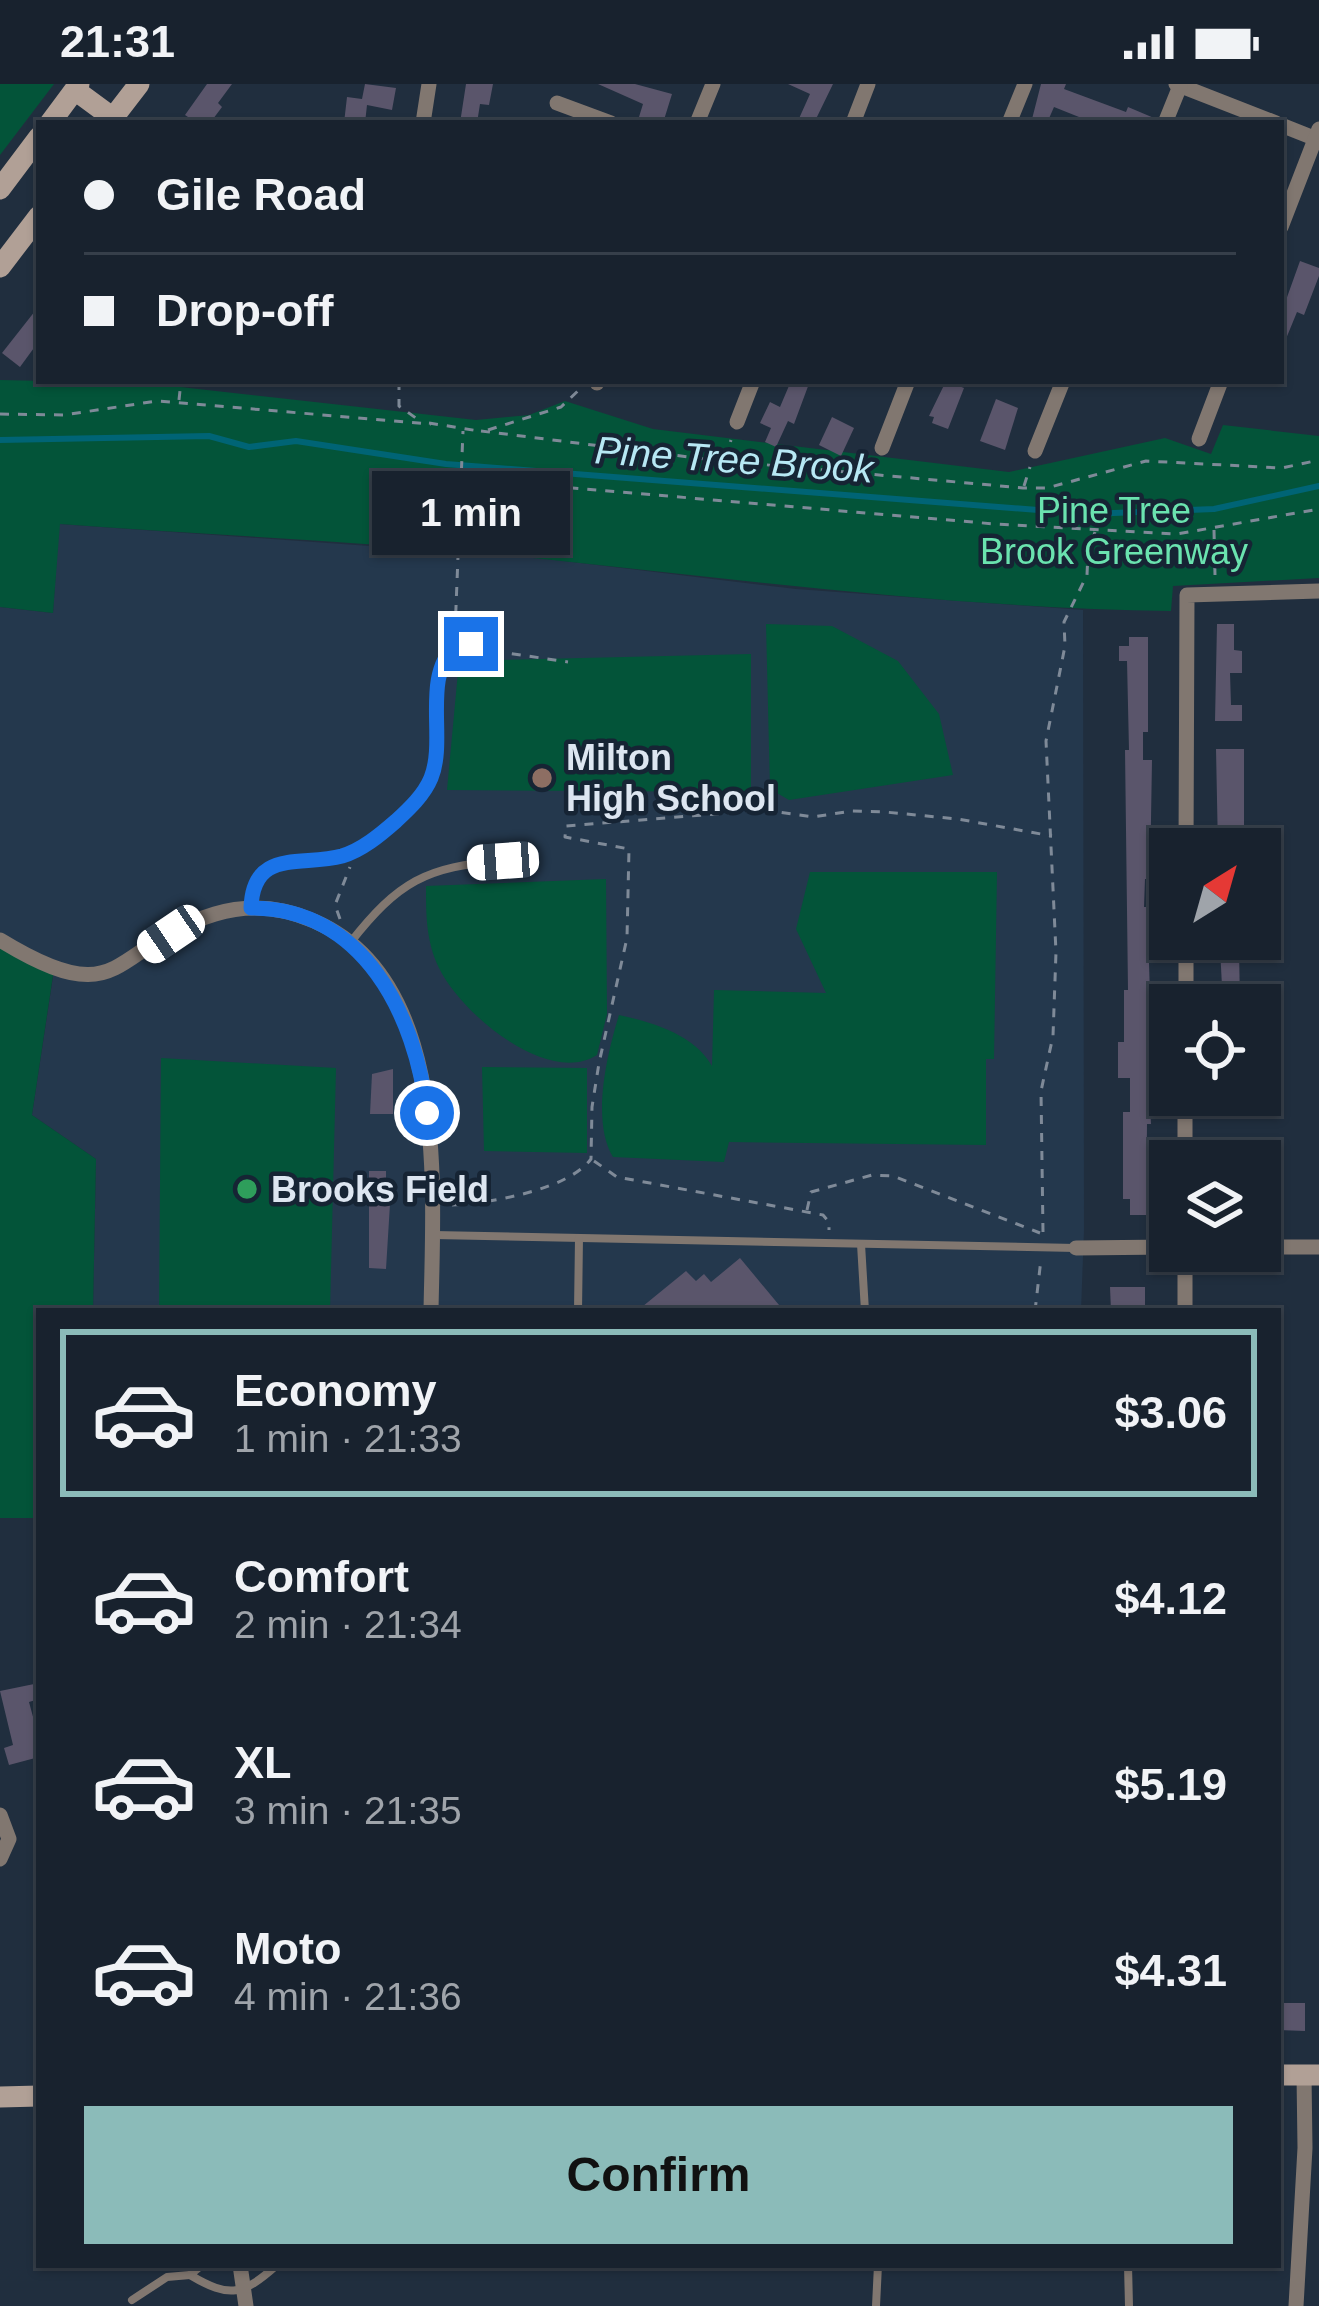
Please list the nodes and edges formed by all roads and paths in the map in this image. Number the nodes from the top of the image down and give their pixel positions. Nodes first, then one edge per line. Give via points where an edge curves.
1 (139, 84) edge
2 (429, 84) edge
3 (712, 84) edge
4 (868, 84) edge
5 (1024, 84) edge
6 (1178, 85) edge
7 (77, 87) edge
8 (557, 103) dead end
9 (52, 120) edge
10 (110, 120) edge
11 (112, 120) edge
12 (423, 120) edge
13 (603, 120) edge
14 (699, 120) edge
15 (854, 120) edge
16 (1010, 120) edge
17 (1166, 120) edge
18 (1268, 120) edge
19 (1284, 126) edge
20 (1318, 136) edge
21 (36, 141) edge
22 (0, 189) edge
23 (36, 220) edge
24 (1284, 220) edge
25 (0, 267) edge
26 (181, 384) edge
27 (399, 384) edge
28 (590, 384) edge
29 (752, 384) edge
30 (907, 384) edge
31 (1062, 384) edge
32 (1220, 384) edge
33 (178, 402) junction
34 (0, 413) edge
35 (737, 422) joint
36 (431, 424) junction
37 (464, 430) junction
38 (481, 431) junction
39 (1199, 439) dead end
40 (882, 448) dead end
41 (1035, 451) joint
42 (1319, 460) edge
43 (724, 461) junction
44 (1023, 488) junction
45 (461, 494) junction
46 (1319, 509) edge
47 (1214, 529) junction
48 (1096, 530) junction
49 (1319, 590) edge
50 (1215, 595) junction
51 (456, 645) junction
52 (481, 646) joint
53 (568, 662) dead end
54 (1186, 828) edge
55 (1052, 836) junction
56 (357, 850) junction
57 (503, 861) dead end
58 (251, 908) junction
59 (0, 940) edge
60 (350, 943) junction
61 (591, 1159) junction
62 (432, 1205) junction
63 (807, 1211) junction
64 (432, 1235) junction
65 (579, 1238) junction
66 (828, 1244) junction
67 (861, 1244) junction
68 (1149, 1247) edge
69 (1281, 1247) edge
70 (1319, 1247) edge
71 (1076, 1248) joint
72 (1043, 1249) junction
73 (1185, 1272) edge
74 (431, 1308) edge
75 (578, 1308) edge
76 (865, 1308) edge
77 (1035, 1308) edge
78 (1185, 1308) edge
79 (0, 1815) edge
80 (0, 1858) edge
81 (1311, 2075) edge
82 (36, 2096) edge
83 (0, 2097) edge
84 (199, 2268) edge
85 (240, 2268) edge
86 (274, 2268) edge
87 (878, 2268) edge
88 (1128, 2268) edge
89 (190, 2276) junction
90 (245, 2298) edge
91 (133, 2300) dead end
92 (876, 2306) edge
93 (1130, 2306) edge
94 (1296, 2306) edge

1 - 11 main road
2 - 12 street
3 - 14 street
4 - 15 street
5 - 16 street
6 - 17 street
6 - 18 street
7 - 9 main road
7 - 10 main road
8 - 13 street
19 - 20 street
20 - 24 street
21 - 22 main road
23 - 25 main road
26 - 33 path
27 - 36 path via 403,412
28 - 38 path via 561,406
29 - 35 street
30 - 40 street
31 - 41 street
32 - 39 street
33 - 34 path
33 - 36 path
35 - 43 path
36 - 37 path
37 - 38 path
37 - 45 path
38 - 43 path
41 - 44 path
42 - 44 path via 1282,468 1146,461
43 - 44 path
45 - 48 path via 538,485
45 - 51 path
46 - 47 path
47 - 48 path
47 - 50 path
48 - 55 path via 1087,575 1064,622 1048,724
49 - 50 street
50 - 54 street via 1187,595
51 - 52 lane
51 - 56 lane via 438,692 430,779 400,818
52 - 53 path
55 - 61 path via 885,812 813,818 765,809 566,826 565,837 629,849 627,938 599,1063
55 - 63 path via 1056,952 1053,1036 1041,1091 1043,1235 883,1174 811,1192
56 - 58 lane via 269,868
56 - 60 path via 334,905
57 - 60 lane via 420,875
58 - 59 street via 194,922 96,975 52,970
58 - 60 street via 297,914
60 - 62 street via 389,990 416,1053
61 - 62 path via 520,1194
61 - 63 path via 616,1177
62 - 64 street
63 - 66 path via 829,1222
64 - 65 lane
64 - 74 street
65 - 66 lane
65 - 75 lane
66 - 67 lane
67 - 72 lane
67 - 76 lane
68 - 71 street
69 - 70 street
71 - 72 lane
72 - 77 path
73 - 78 street
79 - 80 street via 9,1839
81 - 94 street
82 - 83 main road
84 - 89 lane
85 - 90 street
86 - 90 lane
87 - 92 lane
88 - 93 lane
89 - 90 lane
89 - 91 lane via 167,2277

